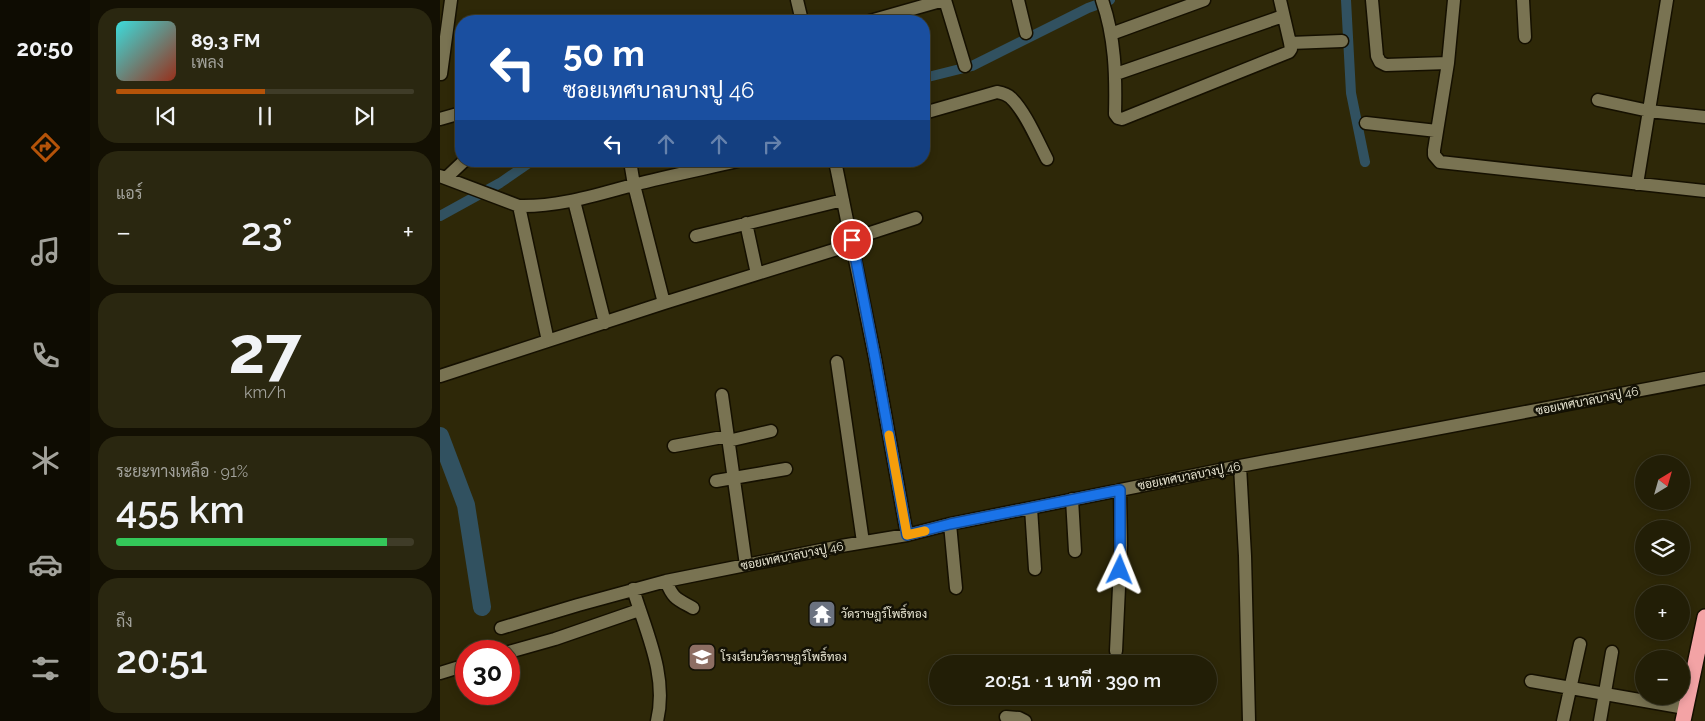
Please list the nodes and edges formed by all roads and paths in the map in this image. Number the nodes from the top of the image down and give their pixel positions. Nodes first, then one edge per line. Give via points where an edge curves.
1 (451, 0) edge
2 (797, 0) edge
3 (944, 0) edge
4 (1018, 0) edge
5 (1102, 0) edge
6 (1204, 0) edge
7 (1280, 0) edge
8 (1372, 0) edge
9 (1454, 0) edge
10 (1523, 0) edge
11 (1668, 0) edge
12 (801, 15) edge
13 (894, 15) edge
14 (1283, 16) junction
15 (1026, 33) dead end
16 (1111, 34) junction
17 (1525, 37) dead end
18 (1342, 40) dead end
19 (1290, 43) junction
20 (1448, 62) junction
21 (965, 66) dead end
22 (441, 74) edge
23 (1116, 74) junction
24 (1598, 100) dead end
25 (930, 111) edge
26 (1649, 112) junction
27 (455, 115) edge
28 (1705, 117) edge
29 (440, 119) edge
30 (1366, 123) dead end
31 (1437, 131) junction
32 (1047, 159) dead end
33 (456, 167) edge
34 (631, 167) edge
35 (712, 167) edge
36 (836, 167) edge
37 (443, 177) edge
38 (1637, 184) junction
39 (634, 185) junction
40 (1705, 191) edge
41 (843, 200) junction
42 (574, 201) junction
43 (519, 206) junction
44 (916, 218) dead end
45 (746, 223) junction
46 (696, 236) dead end
47 (853, 242) junction
48 (758, 274) junction
49 (664, 303) junction
50 (605, 323) junction
51 (548, 341) junction
52 (837, 362) dead end
53 (440, 376) edge
54 (1705, 378) edge
55 (722, 395) dead end
56 (771, 432) dead end
57 (728, 438) junction
58 (674, 446) dead end
59 (1240, 466) junction
60 (786, 469) dead end
61 (734, 479) junction
62 (716, 481) dead end
63 (1120, 490) junction
64 (1072, 499) junction
65 (1030, 508) junction
66 (950, 524) junction
67 (907, 535) junction
68 (863, 542) junction
69 (1075, 551) dead end
70 (746, 565) junction
71 (1035, 568) dead end
72 (666, 581) junction
73 (956, 588) dead end
74 (633, 589) junction
75 (693, 608) dead end
76 (639, 610) junction
77 (1705, 617) edge
78 (501, 628) dead end
79 (1580, 644) dead end
80 (520, 649) edge
81 (1116, 651) dead end
82 (1612, 652) dead end
83 (455, 668) edge
84 (440, 673) edge
85 (1531, 681) dead end
86 (1571, 688) junction
87 (1604, 695) junction
88 (1684, 715) edge
89 (1006, 717) dead end
90 (657, 721) edge
91 (1025, 721) edge
92 (1249, 721) edge
93 (1562, 721) edge
94 (1600, 721) edge

1 - 22 street
2 - 12 street
3 - 13 street
3 - 21 street
4 - 15 street
5 - 16 street
6 - 16 street
7 - 14 street
8 - 20 street via 1380,62 1386,66
9 - 20 street
10 - 17 street
11 - 26 street
14 - 19 street
14 - 23 street
16 - 23 street
18 - 19 street
19 - 23 street via 1286,54 1122,119 1115,114
20 - 31 street
24 - 26 street
25 - 32 street via 997,92 1005,93 1012,98
26 - 28 street
26 - 38 street
27 - 29 street
30 - 31 street
31 - 38 street via 1434,156 1440,162
33 - 37 street
34 - 39 street
35 - 39 street
36 - 41 street
37 - 43 street
38 - 40 street
39 - 42 street
39 - 49 street
41 - 45 street
41 - 47 street
42 - 43 street
42 - 50 street
43 - 51 street
44 - 47 street
45 - 46 street
45 - 48 street
47 - 48 street
47 - 67 street
48 - 49 street
49 - 50 street
50 - 51 street
51 - 53 street
52 - 68 street
54 - 59 street, ซอยเทศบาลบางปู 46
55 - 57 street
56 - 57 street
57 - 58 street
57 - 61 street
59 - 63 street, ซอยเทศบาลบางปู 46
59 - 92 street
60 - 61 street
61 - 62 street
61 - 70 street
63 - 64 street, ซอยเทศบาลบางปู 46
63 - 81 street
64 - 65 street, ซอยเทศบาลบางปู 46
64 - 69 street
65 - 66 street, ซอยเทศบาลบางปู 46
65 - 71 street
66 - 67 street, ซอยเทศบาลบางปู 46
66 - 73 street
67 - 68 street, ซอยเทศบาลบางปู 46
68 - 70 street, ซอยเทศบาลบางปู 46
70 - 72 street, ซอยเทศบาลบางปู 46
72 - 74 street, ซอยเทศบาลบางปู 46
72 - 75 street via 671,594
74 - 76 street
74 - 78 street, ซอยเทศบาลบางปู 46
76 - 80 street
76 - 90 street via 660,680 661,706
77 - 88 highway
79 - 86 street
82 - 87 street
83 - 84 street
85 - 86 street
86 - 87 street
86 - 93 street
87 - 88 street
87 - 94 street
89 - 91 street

